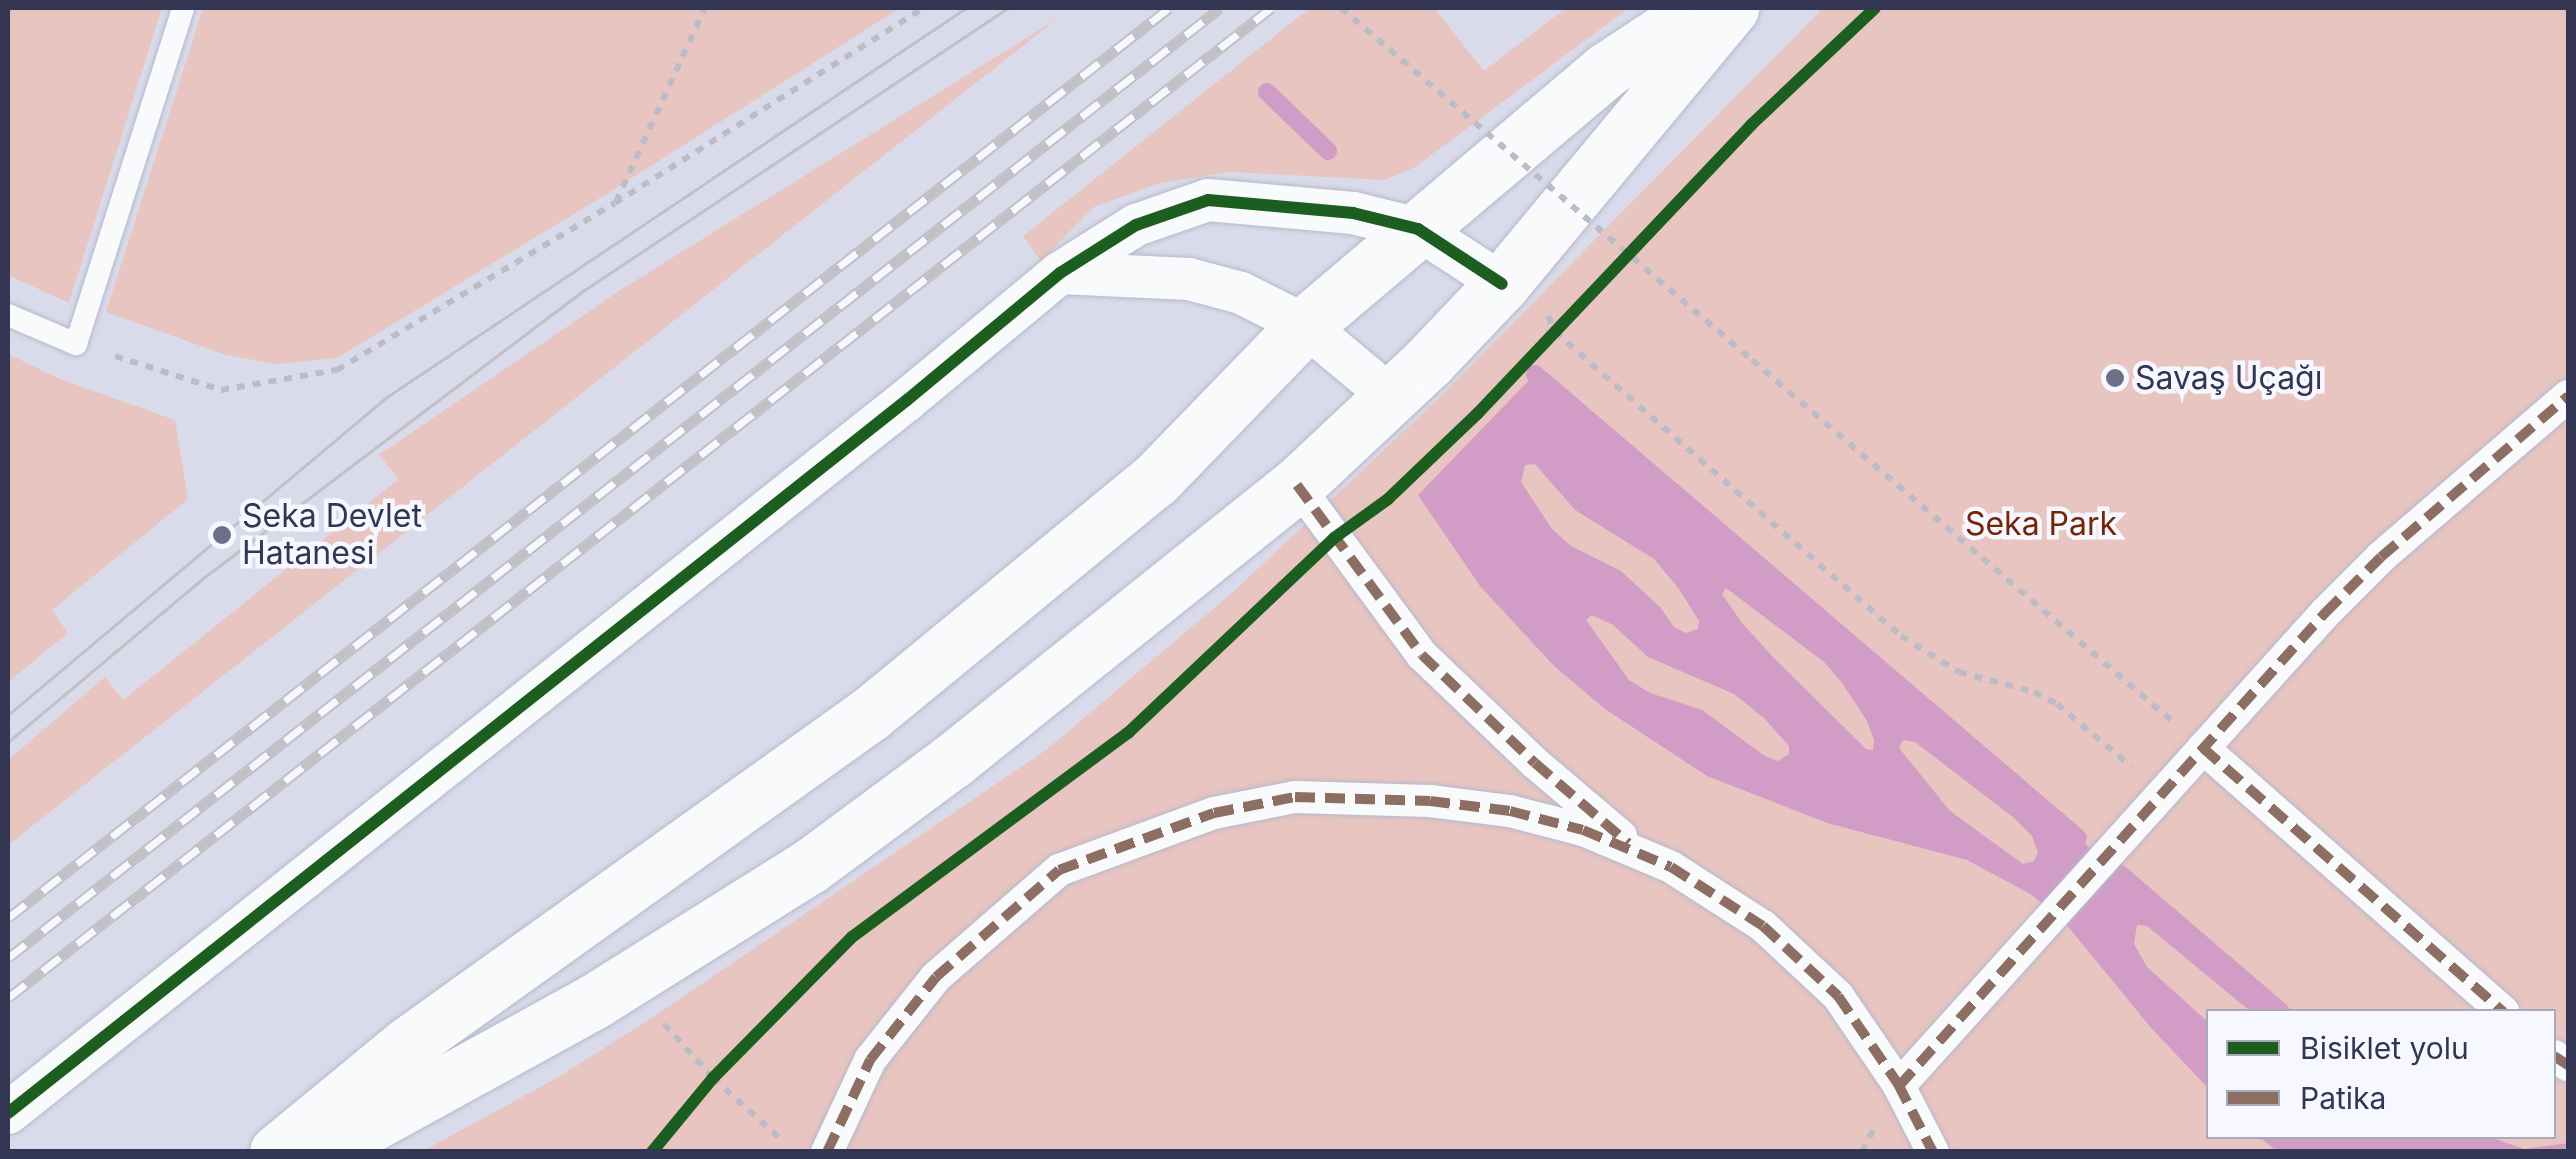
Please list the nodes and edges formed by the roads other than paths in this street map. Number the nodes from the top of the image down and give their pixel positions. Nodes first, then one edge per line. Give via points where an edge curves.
1 (183, 8) edge
2 (1700, 8) edge
3 (1730, 8) edge
4 (1418, 228) junction
5 (1513, 271) junction
6 (1060, 273) junction
7 (8, 315) edge
8 (1305, 325) junction
9 (2568, 396) edge
10 (1390, 398) junction
11 (1297, 485) junction
12 (2203, 748) junction
13 (1644, 856) junction
14 (2500, 1009) edge
15 (1899, 1086) junction
16 (8, 1112) edge
17 (276, 1152) edge
18 (320, 1152) edge
19 (826, 1152) edge
20 (1933, 1152) edge

1 - 7 lane via 76,344
2 - 4 main road via 1606,70
3 - 5 main road
4 - 5 street
4 - 6 street via 1353,213 1208,200 1136,225
4 - 8 main road
5 - 10 main road
6 - 8 street via 1189,279 1241,293
6 - 16 street
8 - 10 street
8 - 17 main road via 1155,480 871,713 408,1044
9 - 12 street via 2381,557
10 - 11 main road
11 - 13 street via 1422,655
11 - 18 main road via 810,866 593,1002
12 - 14 street
12 - 15 street
13 - 15 street via 1763,926 1838,996
13 - 19 street via 1583,830 1510,811 1392,800 1294,797 1140,837 1059,870 936,977 870,1060
15 - 20 street

